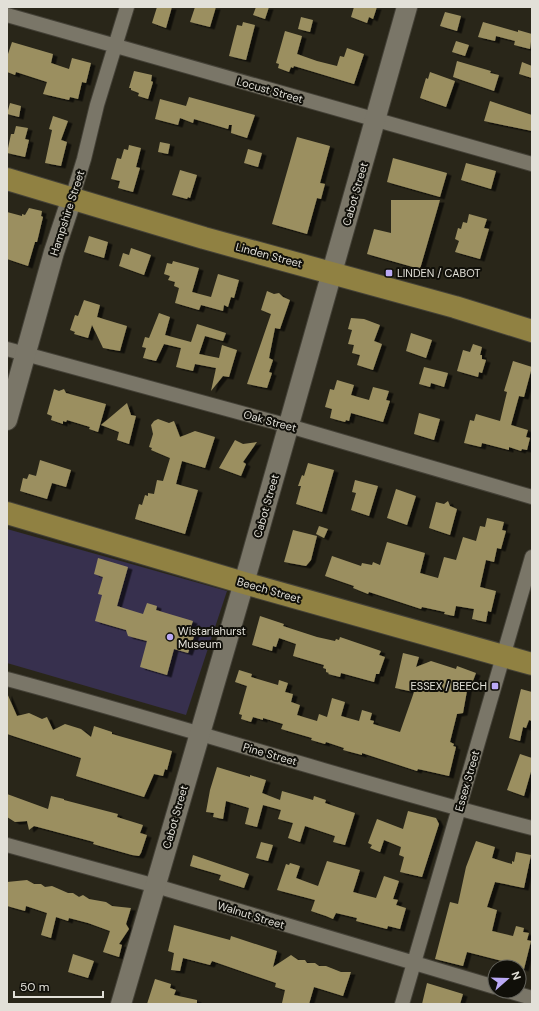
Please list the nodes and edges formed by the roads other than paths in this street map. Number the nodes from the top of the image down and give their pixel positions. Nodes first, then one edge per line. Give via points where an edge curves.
1 (127, 7) edge
2 (407, 7) edge
3 (7, 15) edge
4 (116, 45) junction
5 (376, 120) junction
6 (532, 164) edge
7 (7, 178) edge
8 (72, 198) junction
9 (332, 272) junction
10 (532, 331) edge
11 (16, 352) edge
12 (7, 420) edge
13 (288, 426) junction
14 (532, 497) edge
15 (7, 513) edge
16 (532, 557) edge
17 (244, 583) junction
18 (503, 656) junction
19 (532, 664) edge
20 (7, 679) edge
21 (200, 733) junction
22 (459, 810) junction
23 (532, 828) edge
24 (7, 845) edge
25 (156, 886) junction
26 (413, 965) junction
27 (487, 986) edge
28 (121, 1004) edge
29 (402, 1004) edge

1 - 4 street, Hampshire Street
2 - 5 main road, Cabot Street
3 - 4 street, Locust Street
4 - 5 street, Locust Street
4 - 8 street, Hampshire Street
5 - 6 street, Locust Street
5 - 9 main road, Cabot Street
7 - 8 main road, Linden Street
8 - 9 main road, Linden Street via 204,238
8 - 11 main road, Hampshire Street
9 - 10 main road, Linden Street via 455,306
9 - 13 main road, Cabot Street
11 - 12 main road, Hampshire Street
11 - 13 street, Oak Street
13 - 14 street, Oak Street
13 - 17 main road, Cabot Street
15 - 17 main road, Beech Street
16 - 18 street, Essex Street
17 - 18 main road, Beech Street
17 - 21 main road, Cabot Street
18 - 19 main road, Beech Street
18 - 22 street, Essex Street
20 - 21 street, Pine Street
21 - 22 street, Pine Street
21 - 25 main road, Cabot Street
22 - 23 street, Pine Street
22 - 26 street, Essex Street
24 - 25 street, Walnut Street
25 - 26 street, Walnut Street
25 - 28 main road, Cabot Street
26 - 27 street, Walnut Street
26 - 29 street, Essex Street

